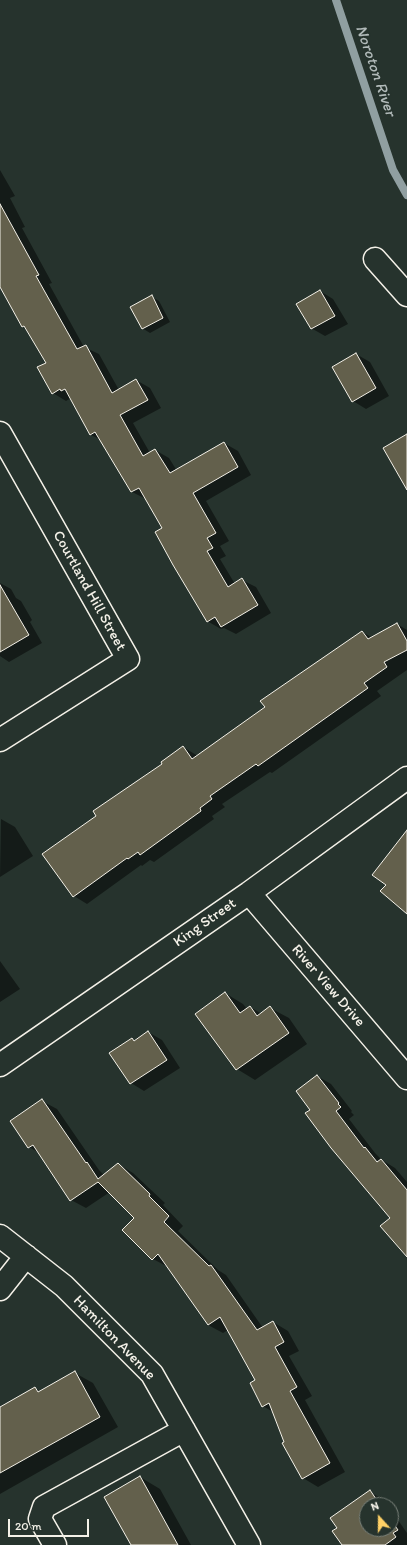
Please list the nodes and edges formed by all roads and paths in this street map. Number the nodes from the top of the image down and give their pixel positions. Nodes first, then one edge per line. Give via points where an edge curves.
1 (375, 259) dead end
2 (407, 296) edge
3 (0, 433) edge
4 (0, 740) edge
5 (407, 778) edge
6 (248, 893) junction
7 (0, 1065) edge
8 (407, 1078) edge
9 (0, 1236) edge
10 (26, 1256) junction
11 (0, 1289) edge
12 (184, 1430) junction
13 (55, 1545) edge
14 (249, 1545) edge

1 - 2 street
3 - 4 street, Courtland Hill Street via 128,659
5 - 6 street, King Street
6 - 7 street, King Street
6 - 8 street, River View Drive
9 - 10 street, Hamilton Avenue
10 - 11 street
10 - 12 street, Hamilton Avenue via 64,1286 152,1374
12 - 13 street via 44,1507 40,1519
12 - 14 street, Hamilton Avenue

